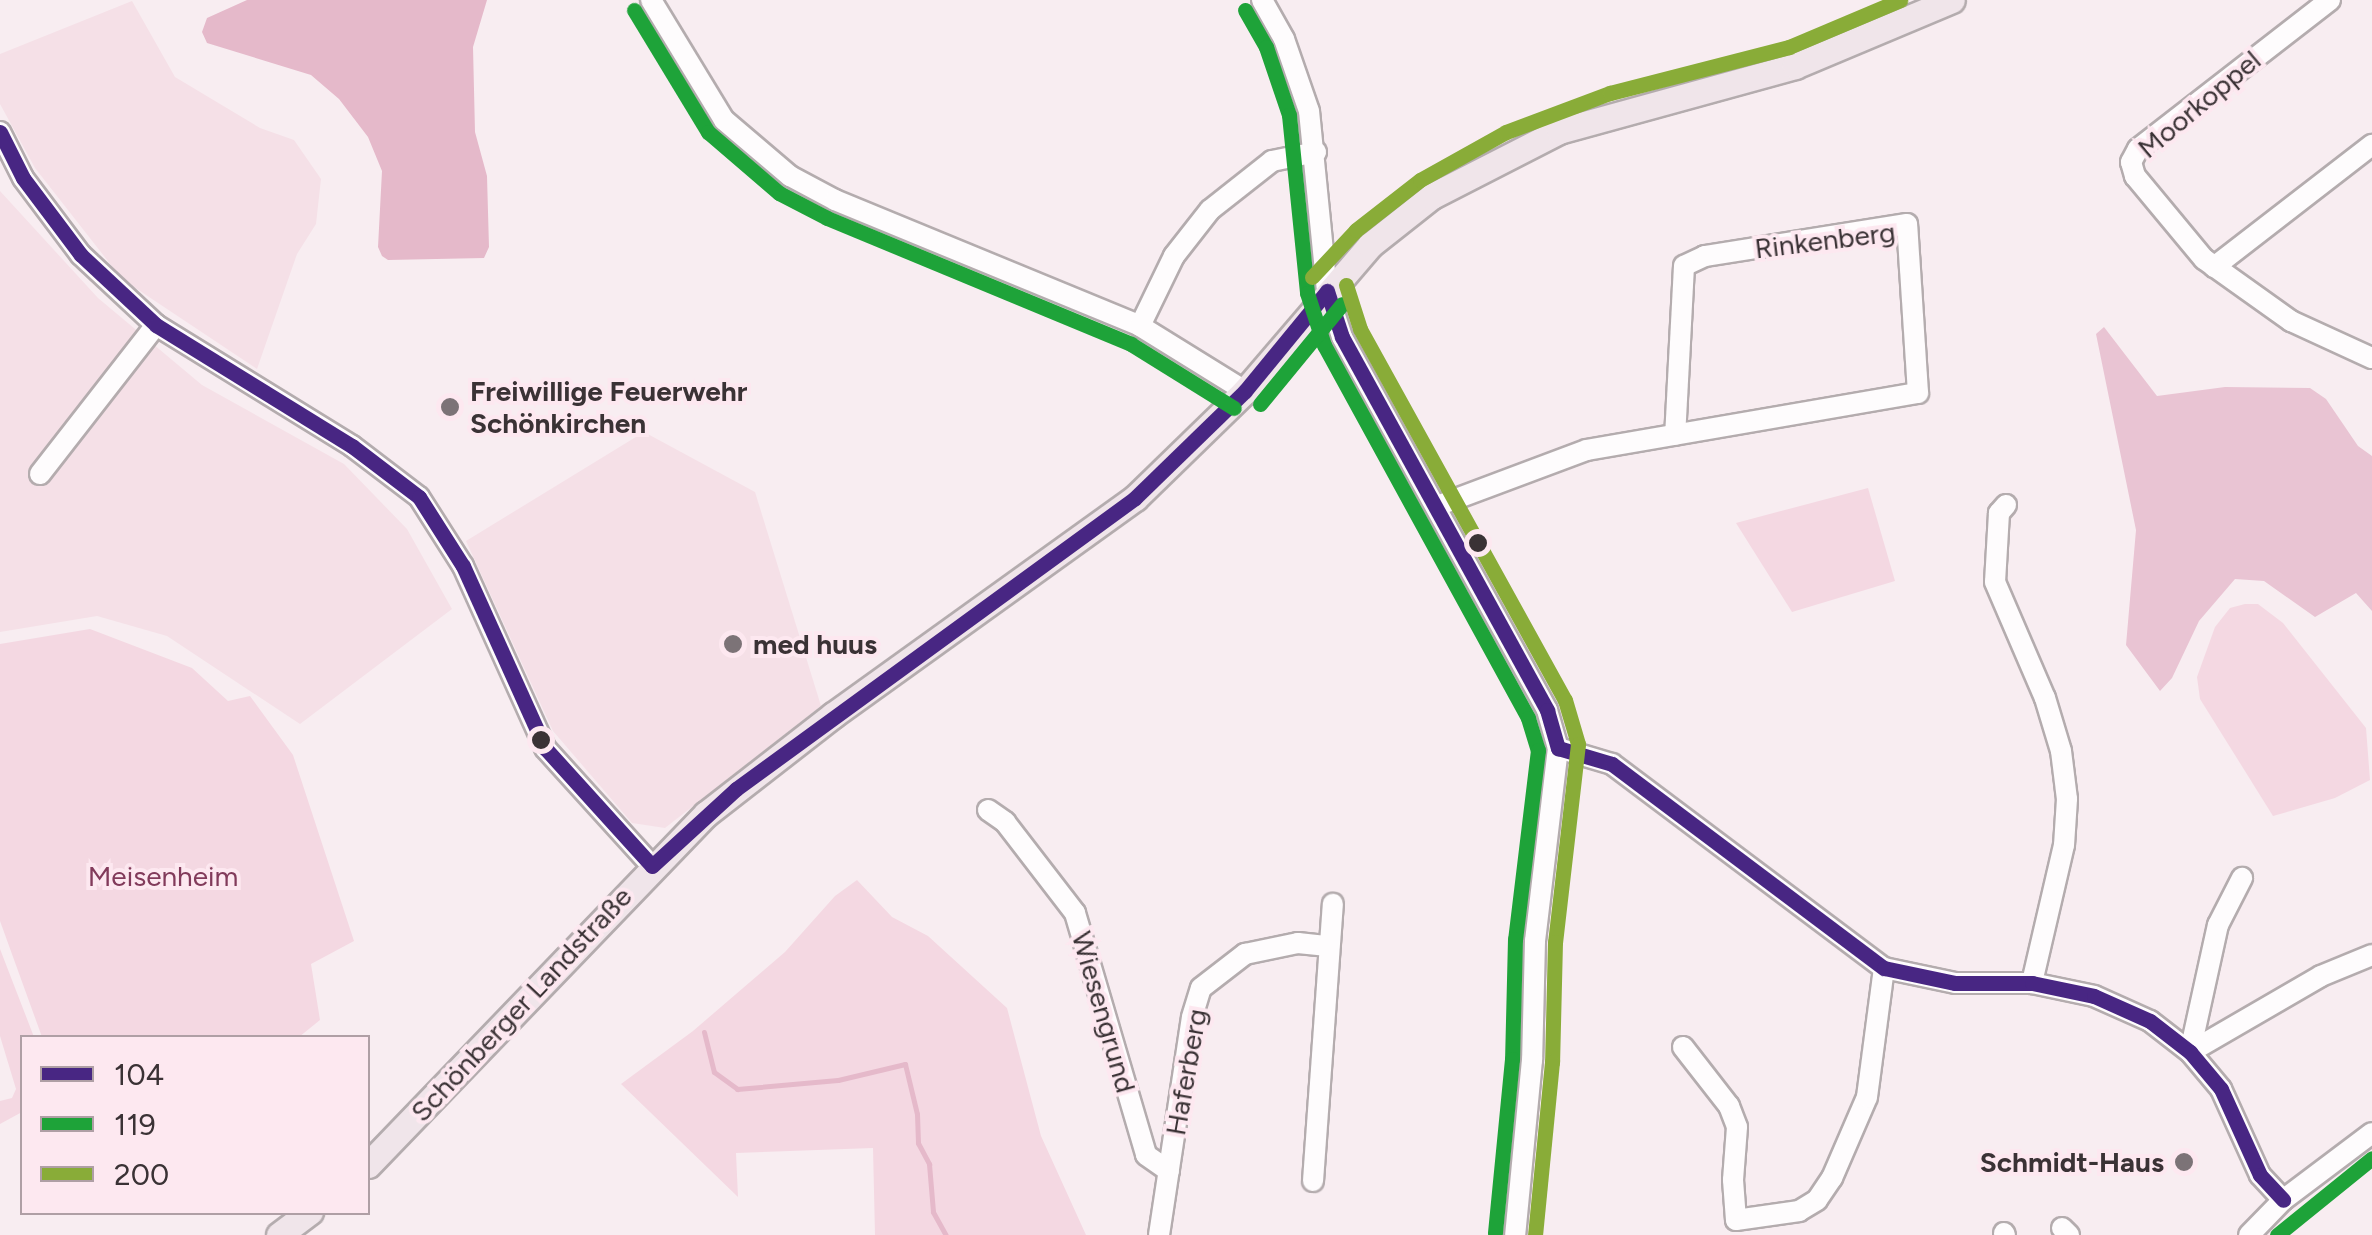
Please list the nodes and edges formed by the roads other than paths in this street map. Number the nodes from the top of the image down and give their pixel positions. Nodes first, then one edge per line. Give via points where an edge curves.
1 (652, 0) edge
2 (1262, 0) edge
3 (1952, 0) edge
4 (2330, 0) edge
5 (0, 132) edge
6 (2372, 145) edge
7 (1316, 152) junction
8 (2214, 266) junction
9 (1328, 291) junction
10 (156, 324) junction
11 (1140, 326) junction
12 (2372, 358) edge
13 (1244, 391) junction
14 (1675, 435) junction
15 (40, 474) dead end
16 (2006, 505) dead end
17 (1437, 506) junction
18 (1558, 748) junction
19 (988, 810) dead end
20 (652, 866) junction
21 (2242, 878) dead end
22 (1333, 904) dead end
23 (1328, 946) junction
24 (2372, 955) edge
25 (1884, 968) junction
26 (2032, 983) junction
27 (1683, 1047) dead end
28 (2190, 1052) junction
29 (2372, 1133) edge
30 (370, 1163) edge
31 (1170, 1171) junction
32 (1313, 1181) dead end
33 (2283, 1200) junction
34 (306, 1215) edge
35 (278, 1235) edge
36 (1159, 1235) edge
37 (1515, 1235) edge
38 (2249, 1235) edge

1 - 11 street via 724,120 790,176
2 - 7 street via 1295,66
3 - 9 main road, Schönberger Landstraße via 1795,66 1615,112 1514,150 1432,196 1370,245
4 - 8 street, Moorkoppel via 2138,149 2131,162 2194,250
5 - 10 street via 24,178 81,255
6 - 8 street
7 - 9 street
7 - 11 street via 1272,161 1210,210 1174,256
8 - 12 street, Moorkoppel via 2291,321
9 - 13 main road, Schönberger Landstraße
9 - 17 street via 1342,338
10 - 15 street
10 - 20 street via 352,446 419,497 464,566 545,748
11 - 13 street
13 - 20 main road, Schönberger Landstraße via 1135,498 736,789
14 - 14 street, Rinkenberg via 1918,394 1907,224 1705,256 1684,266
14 - 17 street, Rinkenberg via 1586,450
16 - 26 street via 1999,514 1995,582 2045,698 2062,751 2067,798 2064,846
17 - 18 street via 1547,710
18 - 25 street via 1612,764
18 - 37 street via 1534,940 1532,1060
19 - 31 street, Wiesengrund via 1005,822 1074,913 1146,1155
20 - 30 main road, Schönberger Landstraße
21 - 28 street via 2218,925
22 - 23 street
23 - 31 street, Haferberg via 1298,943 1245,954 1201,988
23 - 32 street
24 - 28 street via 2321,976
25 - 26 street via 1955,983
25 - 27 street via 1868,1097 1832,1178 1798,1211 1736,1220 1737,1128 1729,1106
26 - 28 street via 2094,996 2150,1021
28 - 33 street via 2222,1090 2260,1175
29 - 33 street
31 - 36 street, Haferberg
33 - 38 street
34 - 35 main road

